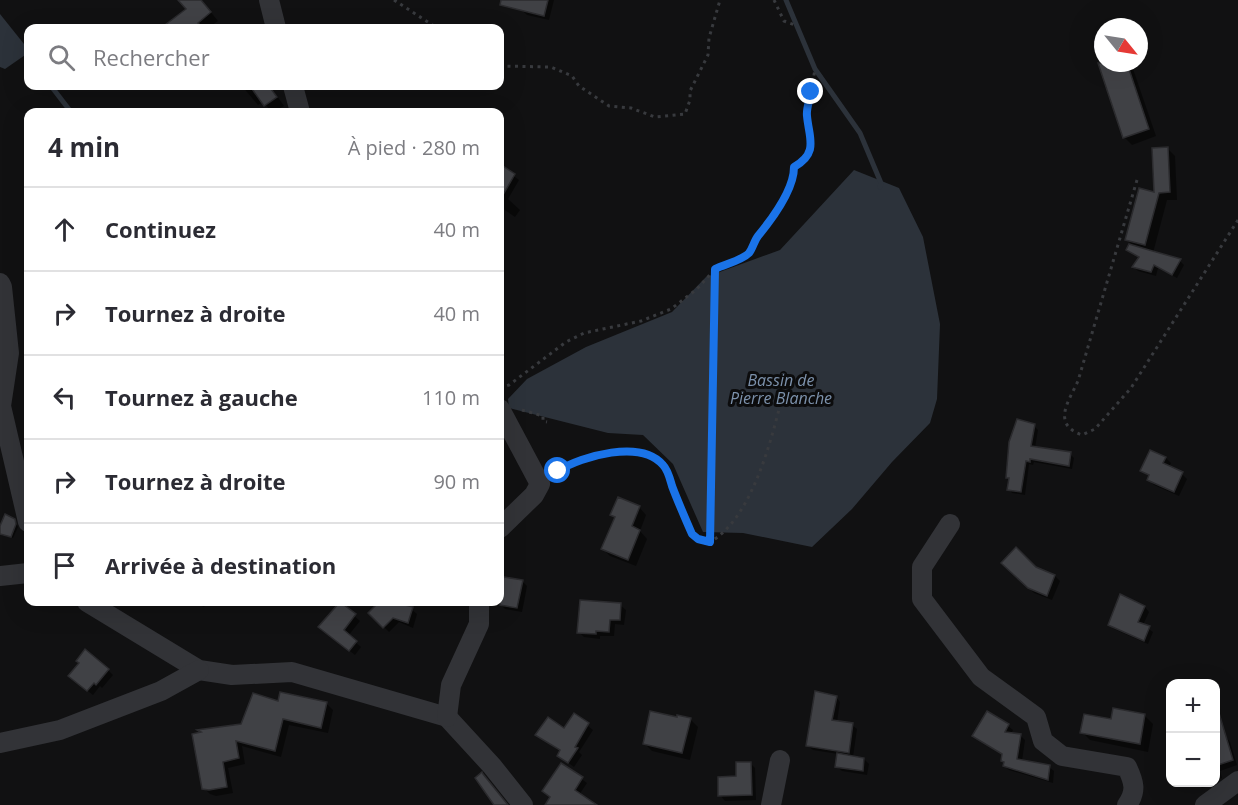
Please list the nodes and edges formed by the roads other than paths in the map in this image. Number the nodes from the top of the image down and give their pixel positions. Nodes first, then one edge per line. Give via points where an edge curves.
1 (269, 0) edge
2 (275, 24) edge
3 (294, 90) edge
4 (299, 108) edge
5 (0, 283) edge
6 (504, 416) edge
7 (24, 505) edge
8 (504, 524) edge
9 (950, 524) dead end
10 (24, 573) edge
11 (0, 576) edge
12 (94, 606) edge
13 (479, 606) edge
14 (199, 670) junction
15 (447, 717) junction
16 (0, 742) edge
17 (780, 760) dead end
18 (1238, 781) edge
19 (523, 805) edge
20 (771, 805) edge
21 (1127, 805) edge
22 (1205, 805) edge

1 - 2 street
3 - 4 street
5 - 7 street via 9,353 1,406
6 - 8 street via 540,484
9 - 21 street via 922,567 922,599 981,678 1036,717 1043,741 1049,746 1062,756 1126,767 1135,783
10 - 11 street
12 - 14 street
13 - 15 street via 479,624 451,685
14 - 15 street via 232,675 292,672
14 - 16 street via 161,692 60,730
15 - 19 street
17 - 20 street
18 - 22 street

